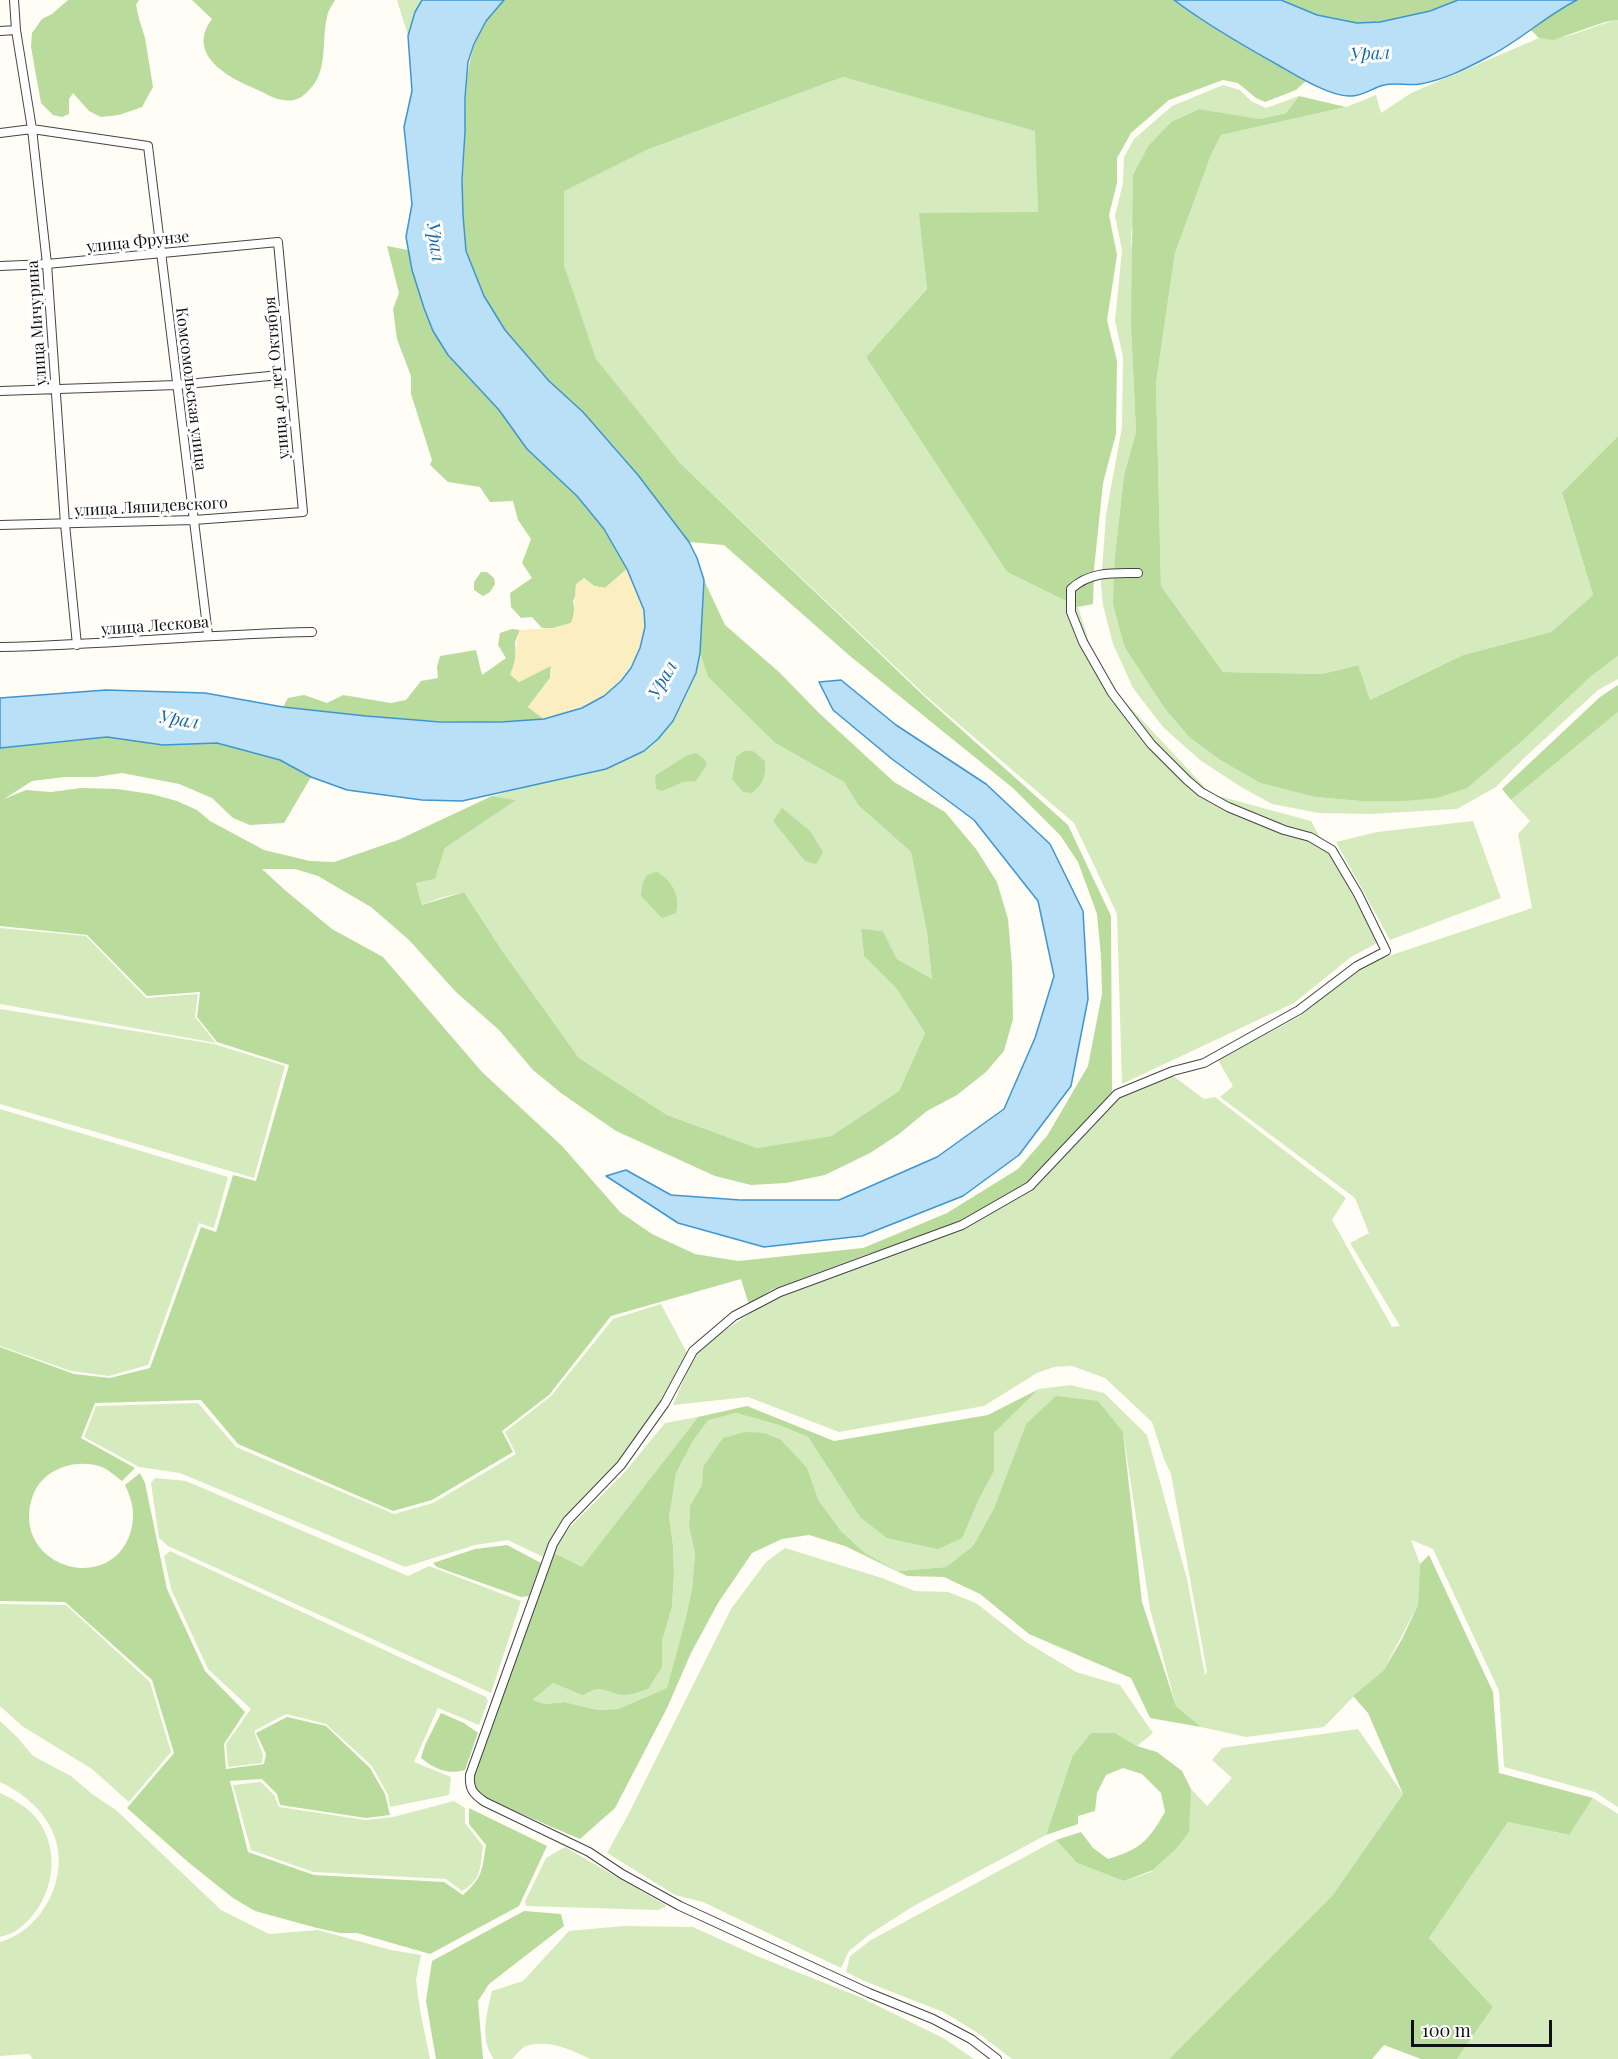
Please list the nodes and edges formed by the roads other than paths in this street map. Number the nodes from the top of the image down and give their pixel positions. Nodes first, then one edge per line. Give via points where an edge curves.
1 (14, 0) edge
2 (16, 30) junction
3 (0, 32) edge
4 (32, 129) junction
5 (0, 133) edge
6 (278, 242) joint
7 (160, 252) junction
8 (47, 264) junction
9 (0, 266) edge
10 (290, 374) junction
11 (177, 385) junction
12 (55, 389) junction
13 (0, 391) edge
14 (303, 512) joint
15 (194, 520) junction
16 (64, 524) junction
17 (0, 525) edge
18 (1138, 573) dead end
19 (312, 632) dead end
20 (208, 635) junction
21 (77, 645) junction
22 (0, 647) edge
23 (997, 2059) edge

1 - 2 street, улица Мичурина
2 - 3 street
2 - 4 street, улица Мичурина
4 - 5 street
4 - 7 street, Комсомольская улица via 148,146
4 - 8 street, улица Мичурина
6 - 7 street, улица Фрунзе
6 - 10 street, улица 40 лет Октября
7 - 8 street, улица Фрунзе
7 - 11 street, Комсомольская улица
8 - 9 street, улица Фрунзе
8 - 12 street, улица Мичурина
10 - 11 street
10 - 14 street, улица 40 лет Октября
11 - 12 street
11 - 15 street, Комсомольская улица
12 - 13 street
12 - 16 street, улица Мичурина
14 - 15 street, улица Ляпидевского
15 - 16 street, улица Ляпидевского
15 - 20 street, Комсомольская улица
16 - 17 street, улица Ляпидевского
16 - 21 street, улица Мичурина
18 - 23 street via 1110,572 1084,578 1071,589 1071,612 1112,693 1169,764 1201,792 1251,818 1310,837 1332,850 1386,951 1357,966 1299,1010 1204,1063 1117,1094 1030,1186 1011,1198 962,1225 780,1292 734,1316 693,1352 665,1403 621,1465 567,1521 553,1545 470,1775 470,1788 485,1802 589,1851 662,1896 933,2019 971,2039
19 - 20 street, улица Лескова
20 - 21 street, улица Лескова
21 - 22 street, улица Лескова

